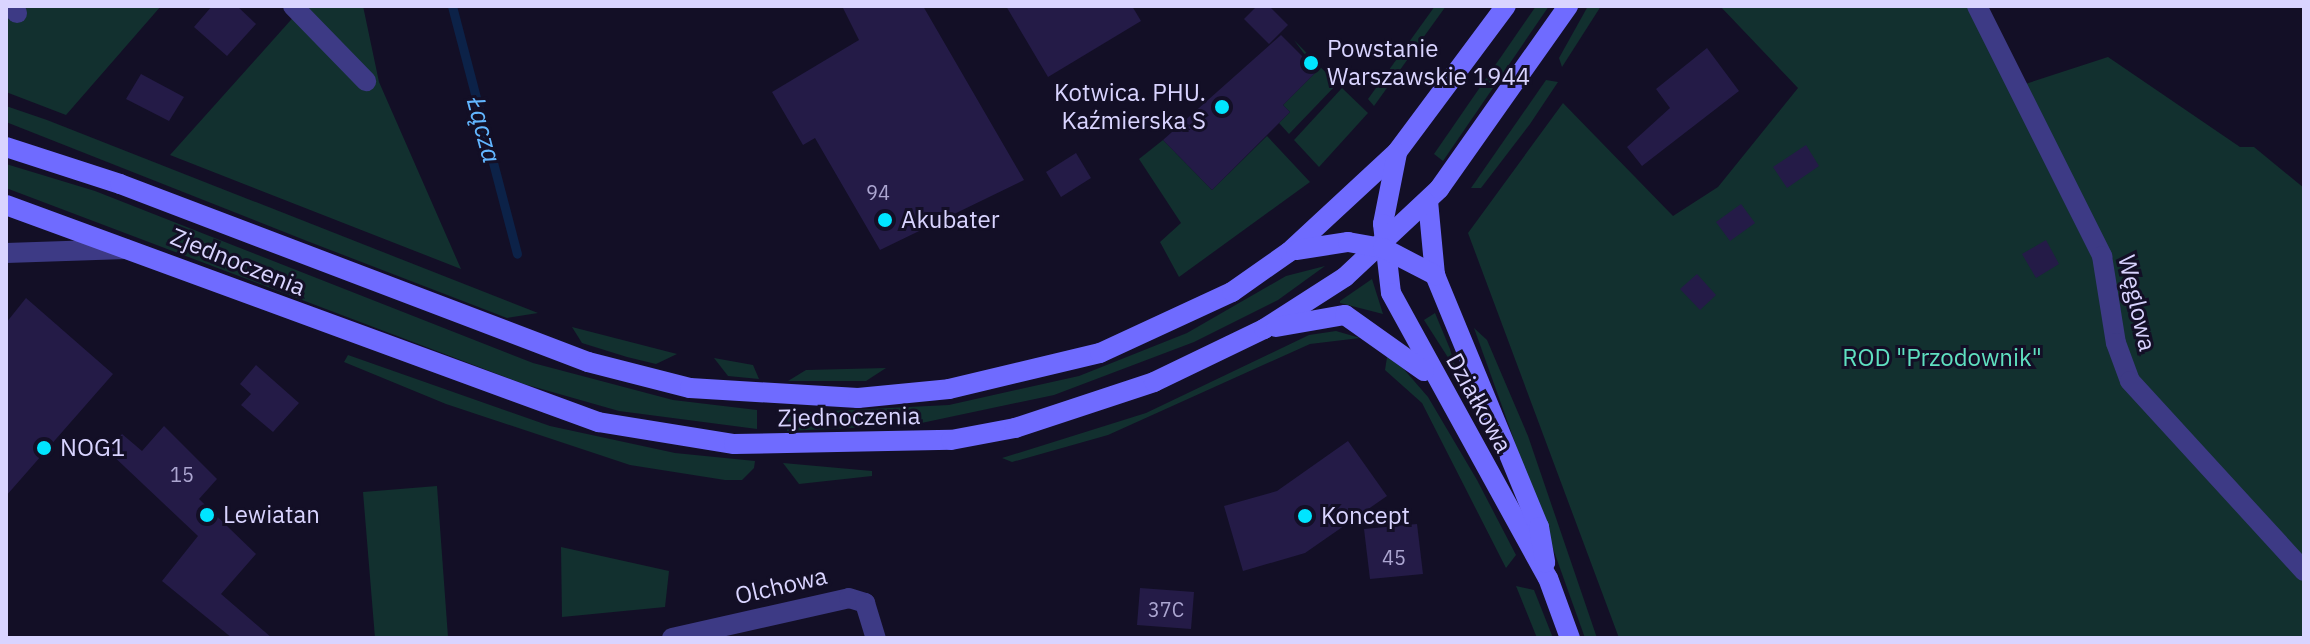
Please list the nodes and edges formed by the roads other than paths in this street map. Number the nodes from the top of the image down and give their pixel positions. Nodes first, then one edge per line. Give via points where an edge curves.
1 (293, 6) edge
2 (1506, 6) edge
3 (1568, 6) edge
4 (1977, 6) edge
5 (366, 81) dead end
6 (6, 147) edge
7 (1397, 152) junction
8 (1428, 201) junction
9 (6, 205) edge
10 (1383, 248) junction
11 (134, 249) junction
12 (1289, 252) junction
13 (6, 253) edge
14 (1435, 275) junction
15 (1264, 329) junction
16 (1437, 383) junction
17 (2304, 571) edge
18 (1548, 578) junction
19 (672, 638) edge
20 (876, 638) edge
21 (1570, 638) edge

1 - 5 street
2 - 7 main road, Zjednoczenia
3 - 8 main road, Zjednoczenia via 1486,132
4 - 17 street, Węglowa via 2102,256 2116,343 2130,381
6 - 12 main road, Zjednoczenia via 134,189 543,348 690,388 767,397 949,389 1100,353 1190,316
7 - 10 main road, Działkowa
7 - 12 main road, Zjednoczenia
8 - 10 main road, Zjednoczenia
8 - 14 main road, Działkowa
9 - 11 main road, Zjednoczenia
10 - 12 main road via 1315,243
10 - 14 main road
10 - 15 main road, Zjednoczenia
10 - 16 main road, Działkowa via 1391,293
11 - 13 street
11 - 15 main road, Zjednoczenia via 539,405 734,444 951,440 1015,428 1154,382
14 - 18 main road, Działkowa via 1539,527
15 - 16 main road via 1345,315 1386,338
16 - 18 main road, Działkowa
18 - 21 main road, Działkowa
19 - 20 street, Olchowa via 849,598 865,603

